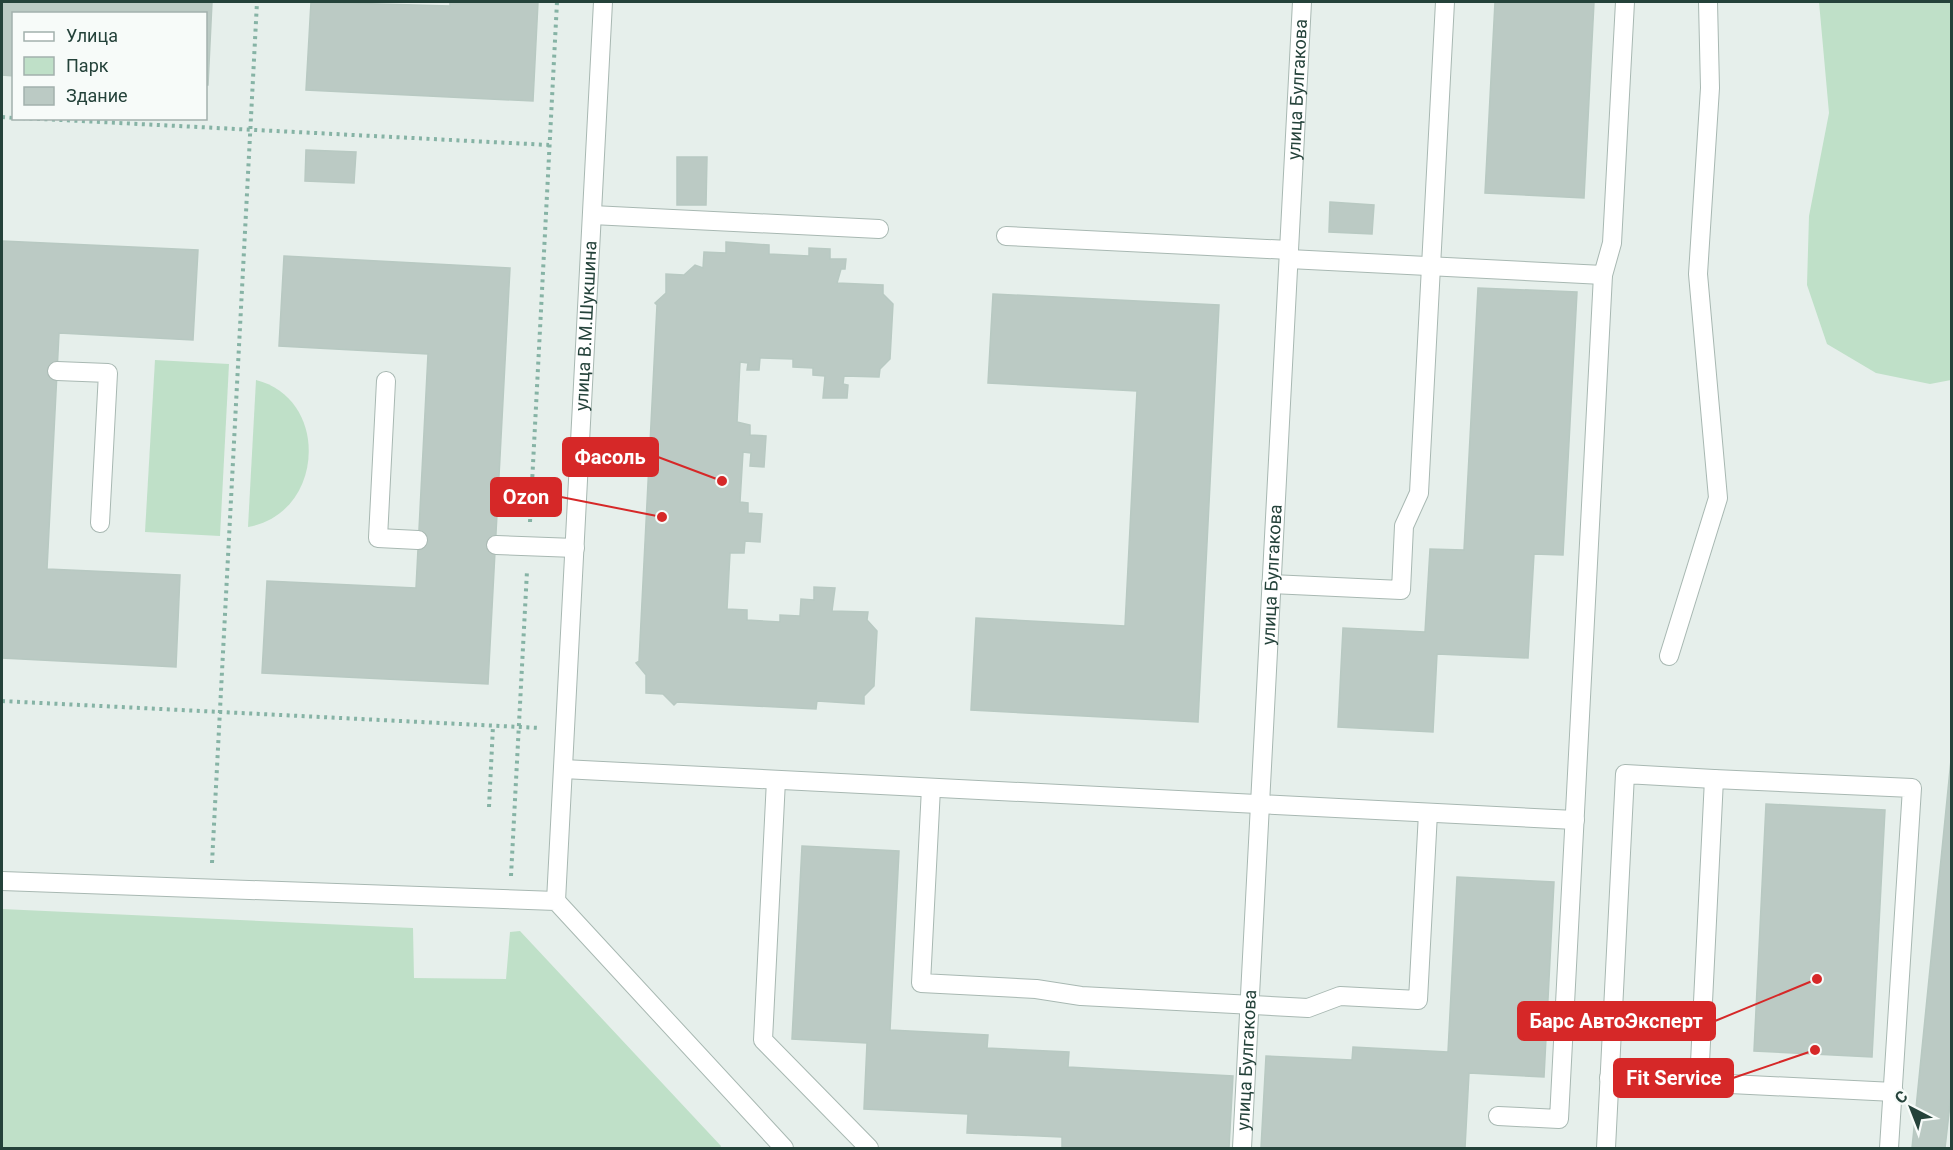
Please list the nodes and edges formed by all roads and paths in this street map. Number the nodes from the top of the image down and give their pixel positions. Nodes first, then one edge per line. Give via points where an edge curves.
1 (257, 2) edge
2 (557, 2) edge
3 (603, 2) edge
4 (1302, 2) edge
5 (1445, 2) edge
6 (1625, 2) edge
7 (1708, 2) edge
8 (60, 120) edge
9 (250, 130) junction
10 (549, 145) junction
11 (592, 215) junction
12 (879, 229) dead end
13 (1005, 236) dead end
14 (1289, 254) junction
15 (1431, 266) junction
16 (1603, 275) junction
17 (57, 371) dead end
18 (386, 381) dead end
19 (100, 523) dead end
20 (418, 540) dead end
21 (496, 544) dead end
22 (528, 546) junction
23 (575, 548) junction
24 (1272, 584) junction
25 (1669, 656) dead end
26 (2, 701) edge
27 (220, 712) junction
28 (494, 726) junction
29 (519, 727) junction
30 (565, 729) junction
31 (563, 769) junction
32 (1714, 778) junction
33 (776, 780) junction
34 (931, 788) junction
35 (1260, 804) junction
36 (489, 807) dead end
37 (1428, 813) junction
38 (1575, 820) junction
39 (2, 881) edge
40 (210, 888) junction
41 (510, 899) junction
42 (556, 901) junction
43 (1250, 1005) junction
44 (1609, 1078) junction
45 (1699, 1083) junction
46 (1894, 1092) junction
47 (1498, 1116) dead end
48 (784, 1149) edge
49 (869, 1149) edge
50 (1242, 1149) edge
51 (1606, 1149) edge
52 (1889, 1149) edge

1 - 9 path
2 - 10 path
3 - 11 street, улица В.М.Шукшина
4 - 14 street, улица Булгакова
5 - 15 street
6 - 16 street via 1612,243
7 - 25 street via 1710,88 1698,274 1718,498
8 - 9 path
9 - 10 path
9 - 27 path
10 - 22 path
11 - 12 street
11 - 23 street, улица В.М.Шукшина
13 - 14 street
14 - 15 street
14 - 24 street, улица Булгакова
15 - 16 street
15 - 24 street via 1419,493 1404,526 1401,590
16 - 38 street
17 - 19 street via 108,373
18 - 20 street via 378,538
21 - 22 street
22 - 23 street
22 - 29 path
23 - 30 street, улица В.М.Шукшина
24 - 35 street, улица Булгакова
26 - 27 path
27 - 28 path
27 - 40 path
28 - 29 path
28 - 36 path
29 - 30 path
29 - 41 path
30 - 31 street, улица В.М.Шукшина
31 - 33 street
31 - 42 street, улица В.М.Шукшина
32 - 44 street via 1625,774
32 - 45 street
32 - 46 street via 1912,788
33 - 34 street
33 - 49 street via 763,1040
34 - 35 street
34 - 43 street via 921,983
35 - 37 street
35 - 43 street, улица Булгакова
37 - 38 street
37 - 43 street via 1418,1000 1340,996 1308,1008
38 - 47 street via 1559,1119
39 - 40 street
40 - 41 street
41 - 42 street
42 - 48 street
43 - 50 street, улица Булгакова
44 - 45 street
44 - 51 street
45 - 46 street
46 - 52 street

